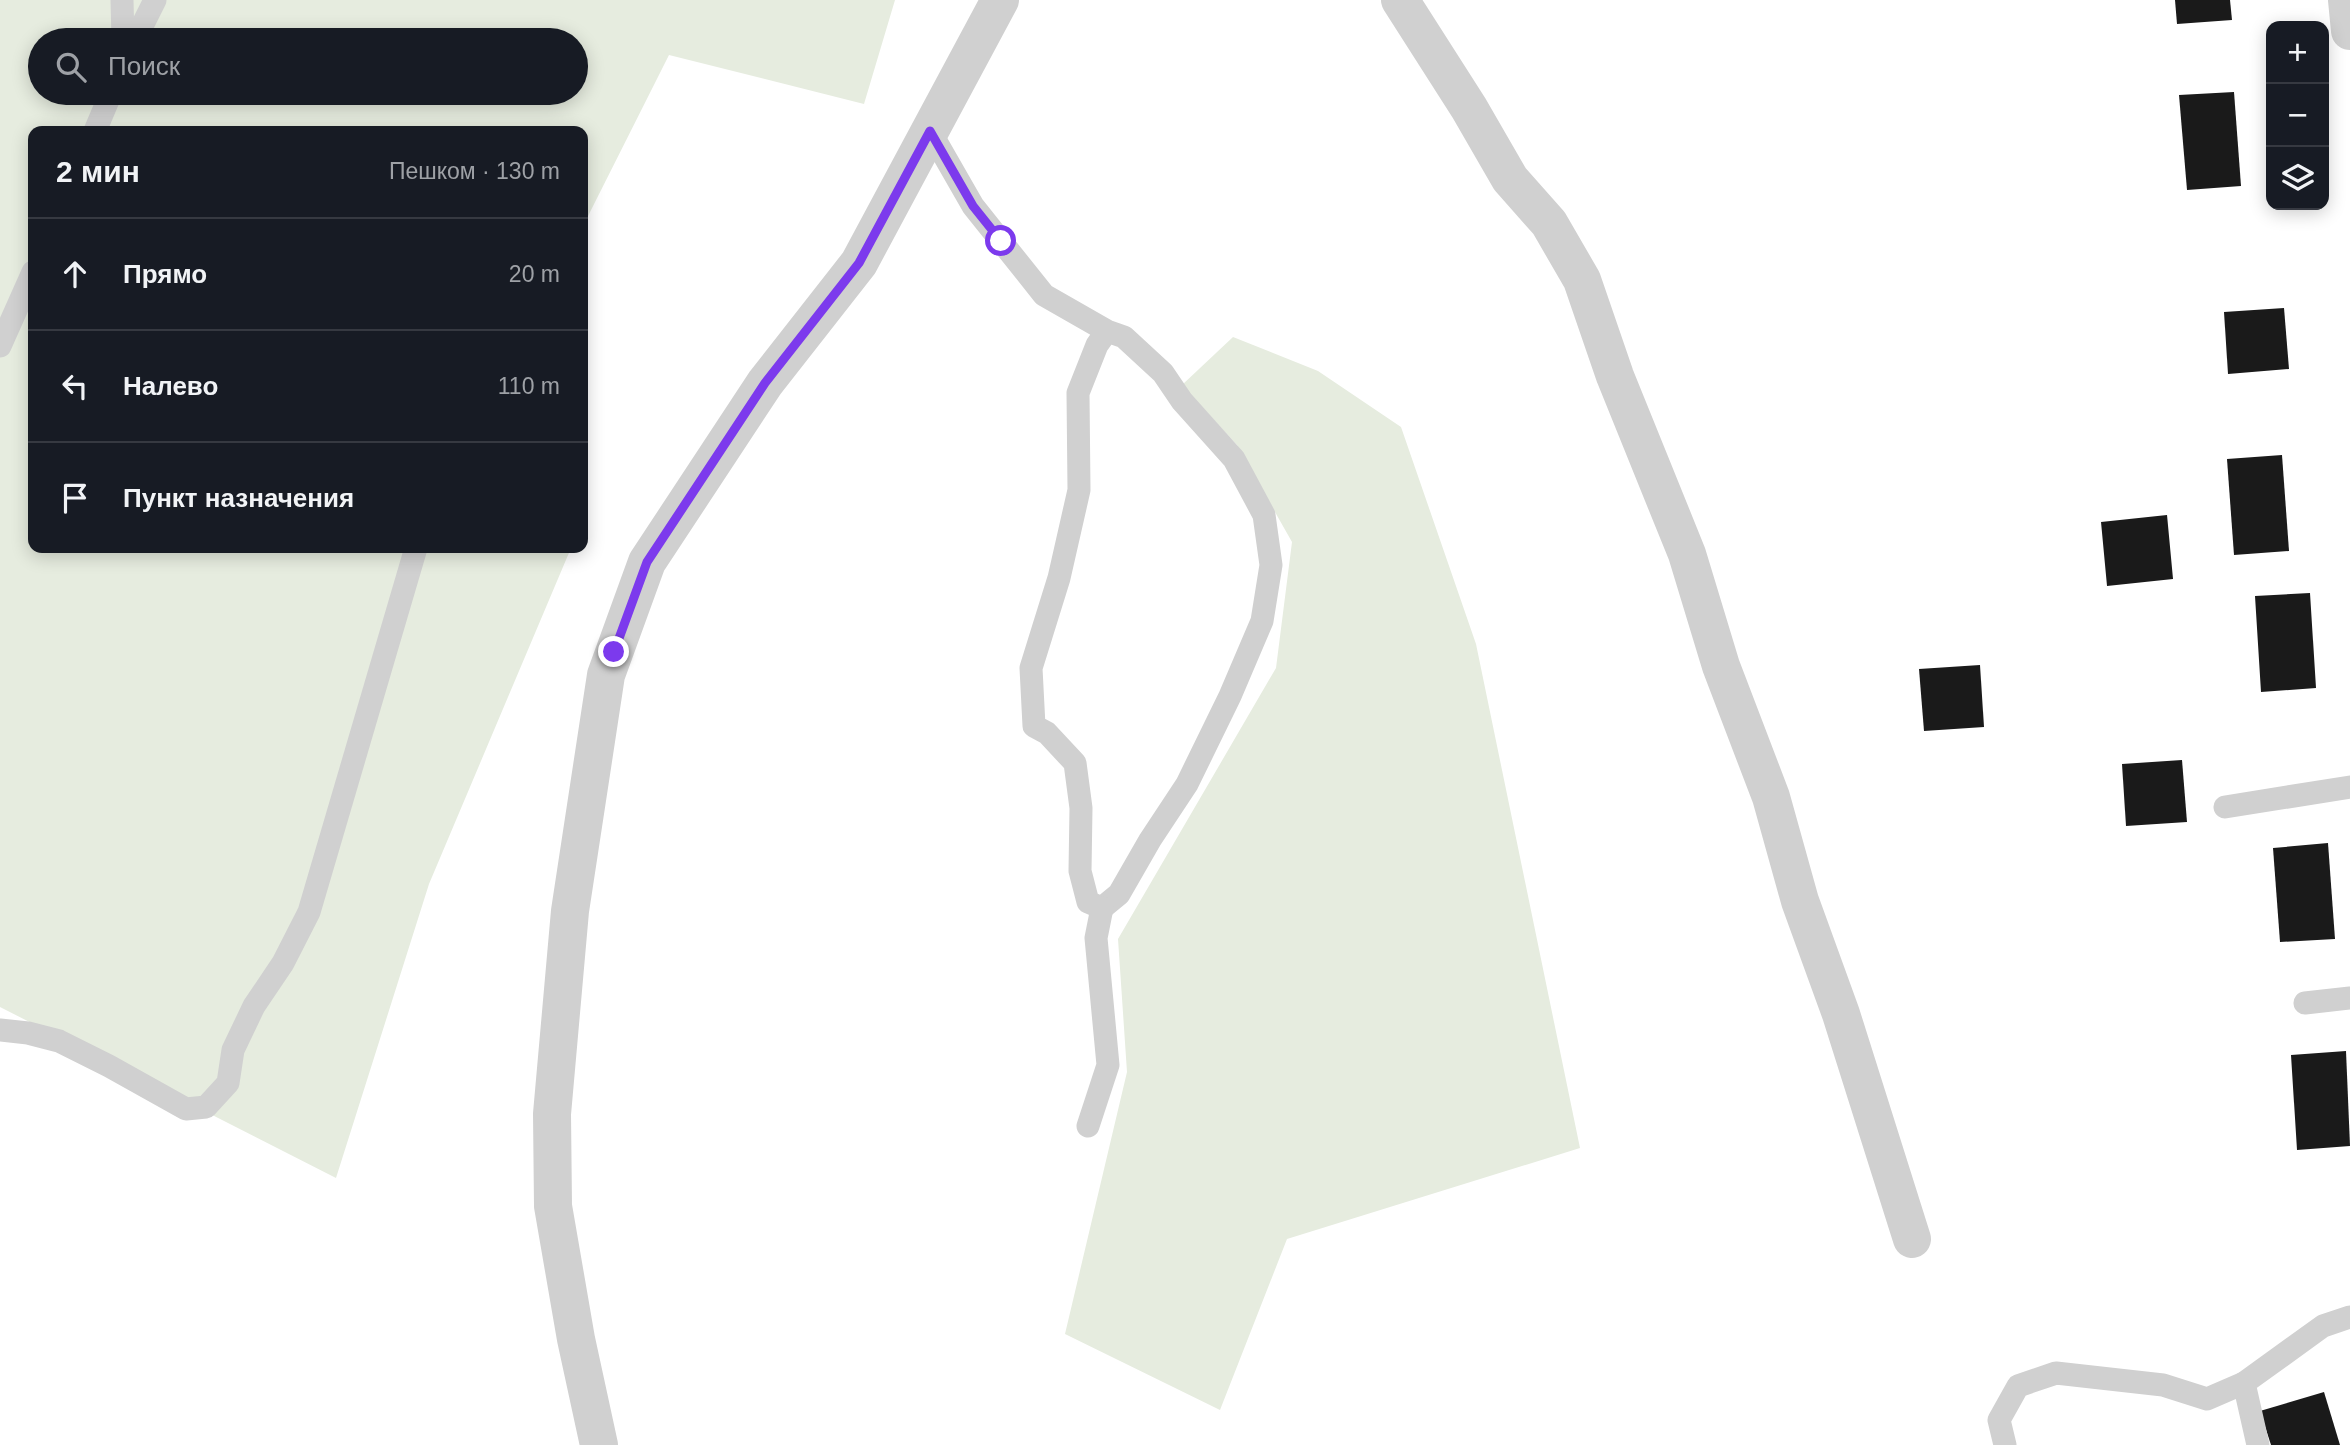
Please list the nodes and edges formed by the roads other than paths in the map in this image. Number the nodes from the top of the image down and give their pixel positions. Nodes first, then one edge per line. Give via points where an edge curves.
1 (121, 0) edge
2 (155, 0) edge
3 (1000, 0) edge
4 (1400, 0) edge
5 (2347, 0) edge
6 (122, 28) edge
7 (141, 28) edge
8 (2350, 31) edge
9 (106, 105) edge
10 (97, 126) edge
11 (930, 131) junction
12 (28, 283) edge
13 (1107, 331) junction
14 (0, 346) edge
15 (415, 553) edge
16 (2350, 787) edge
17 (2225, 807) dead end
18 (1102, 908) junction
19 (2350, 998) edge
20 (2305, 1003) dead end
21 (0, 1030) edge
22 (1088, 1126) dead end
23 (1912, 1239) dead end
24 (2350, 1317) edge
25 (2244, 1383) junction
26 (599, 1445) edge
27 (2005, 1445) edge
28 (2258, 1445) edge

1 - 6 lane
2 - 7 lane
3 - 11 street
4 - 23 street via 1510,179 1549,223 1582,280 1615,376 1687,554 1721,666 1771,797 1800,901
5 - 8 street
9 - 10 lane
11 - 13 lane via 973,206 1044,295
11 - 26 street via 859,263 765,383 647,562 606,675 570,911 552,1114 553,1206
12 - 14 lane
13 - 18 lane via 1078,393 1079,490 1059,578 1031,668 1034,726 1075,763 1081,808 1080,871 1088,902
13 - 18 lane via 1124,337 1163,373 1234,459 1264,515 1271,565 1262,621 1187,784 1119,894
15 - 21 lane via 309,912 254,1006 233,1051 228,1083 206,1107 186,1109 59,1041
16 - 17 lane
18 - 22 lane via 1096,938 1108,1065
19 - 20 lane
24 - 25 lane via 2323,1326
25 - 27 lane via 2207,1399 2163,1385 2056,1373 2018,1386 1999,1420
25 - 28 lane

